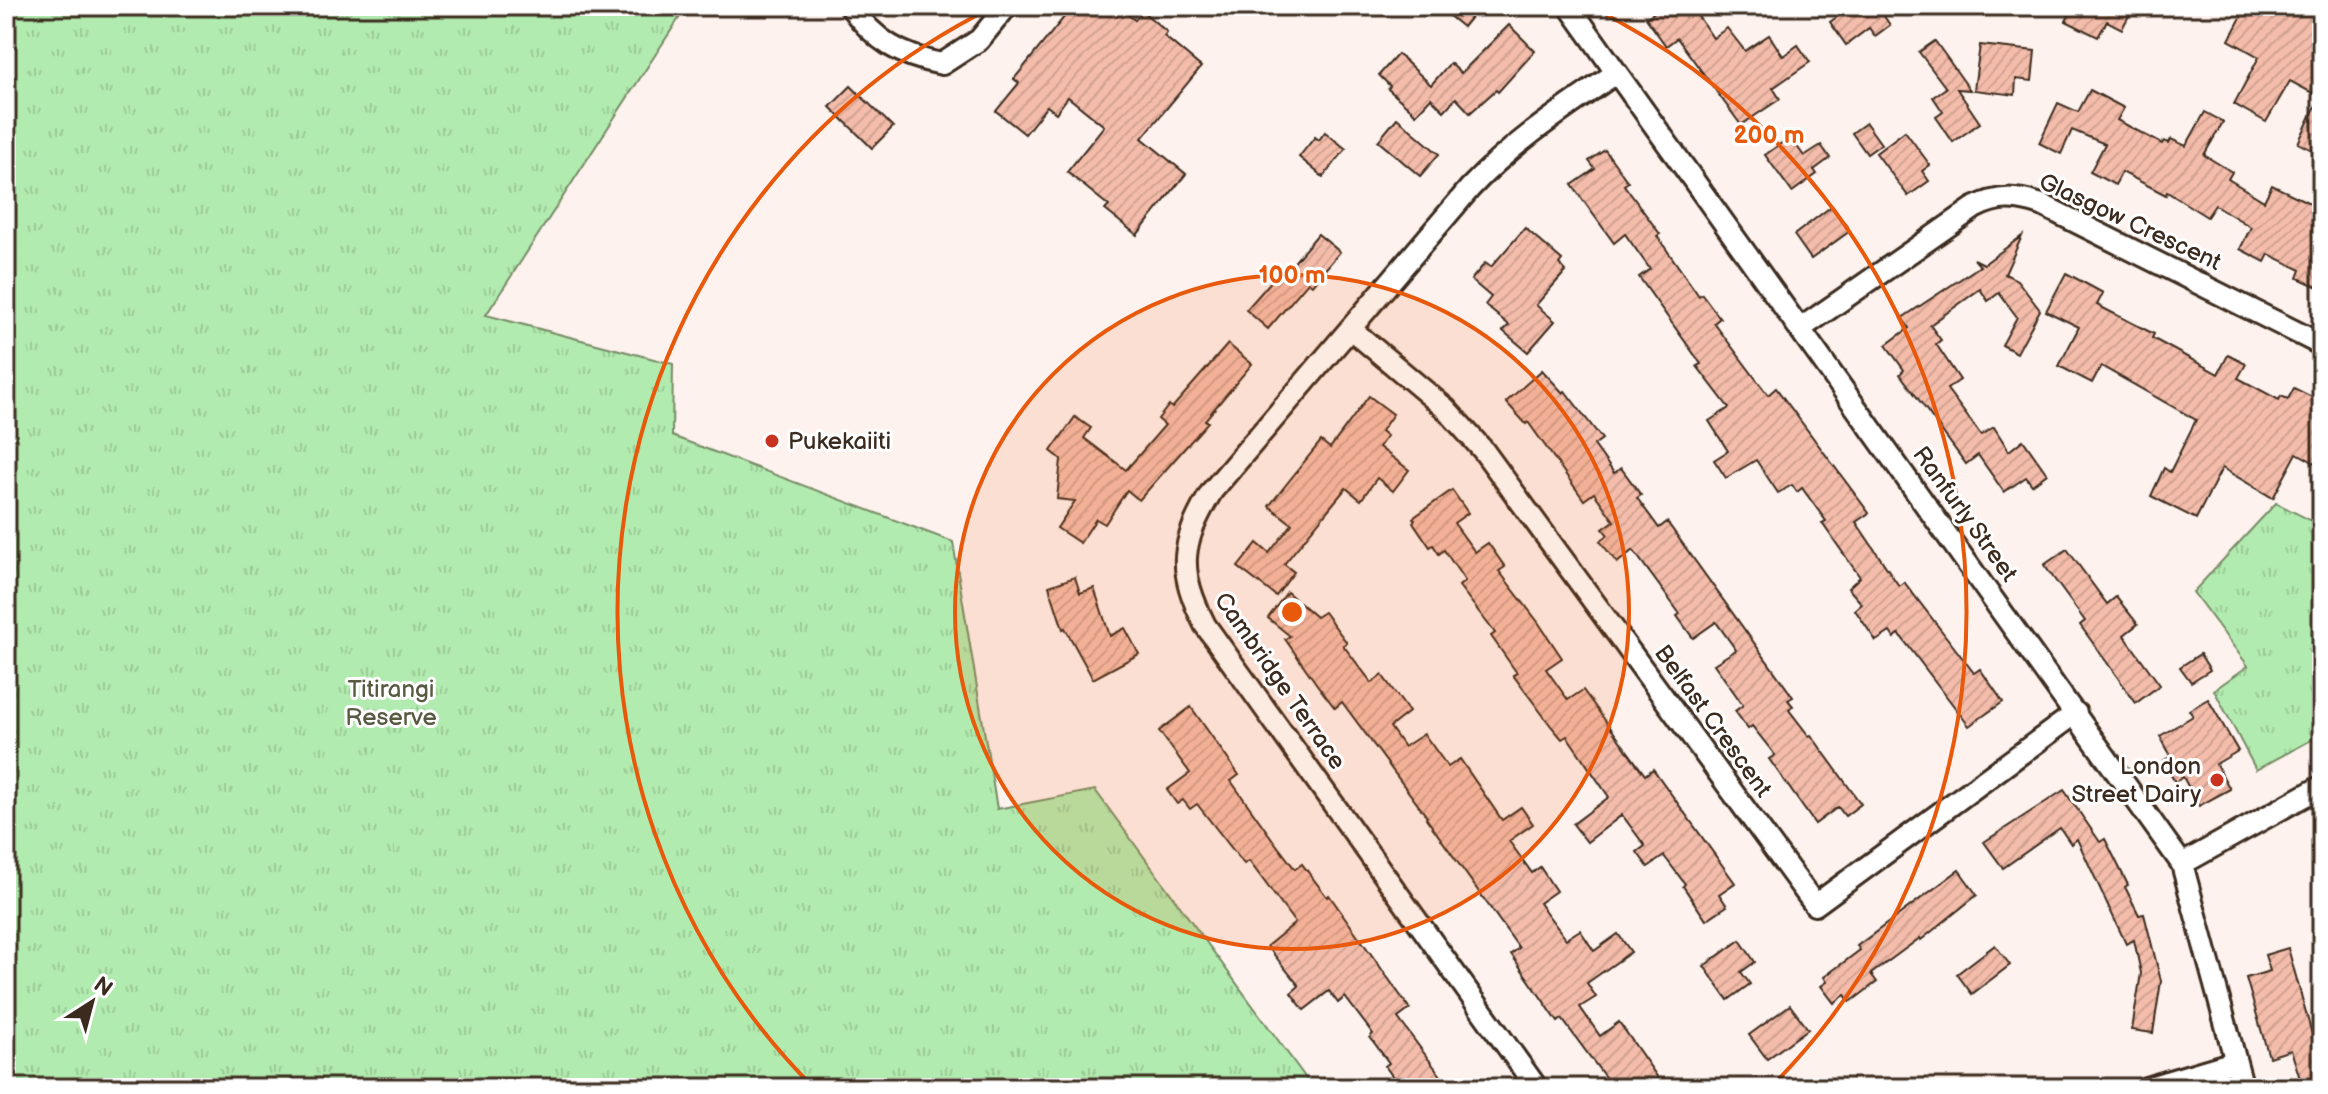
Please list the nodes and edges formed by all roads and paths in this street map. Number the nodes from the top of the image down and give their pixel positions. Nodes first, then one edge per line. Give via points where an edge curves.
1 (850, 6) edge
2 (1007, 6) edge
3 (1569, 6) edge
4 (1616, 73) junction
5 (1800, 329) junction
6 (1352, 330) junction
7 (2322, 345) edge
8 (2076, 713) junction
9 (2322, 786) edge
10 (2182, 864) junction
11 (2234, 1062) junction
12 (1537, 1088) edge
13 (2146, 1088) edge
14 (2243, 1088) edge

1 - 2 street via 890,47 942,64 979,40
3 - 4 street, Ranfurly Street
4 - 5 street, Ranfurly Street
4 - 6 street, Cambridge Terrace via 1497,160
5 - 7 street, Glasgow Crescent via 1974,208 2006,197 2042,205
5 - 8 street, Ranfurly Street
6 - 8 street, Belfast Crescent via 1446,409 1483,450 1815,905
6 - 12 street, Cambridge Terrace via 1212,491 1194,522 1187,549 1190,594 1205,625
8 - 10 street, Ranfurly Street
9 - 10 street
10 - 11 street, Ranfurly Street
11 - 13 street
11 - 14 street, Ranfurly Street

